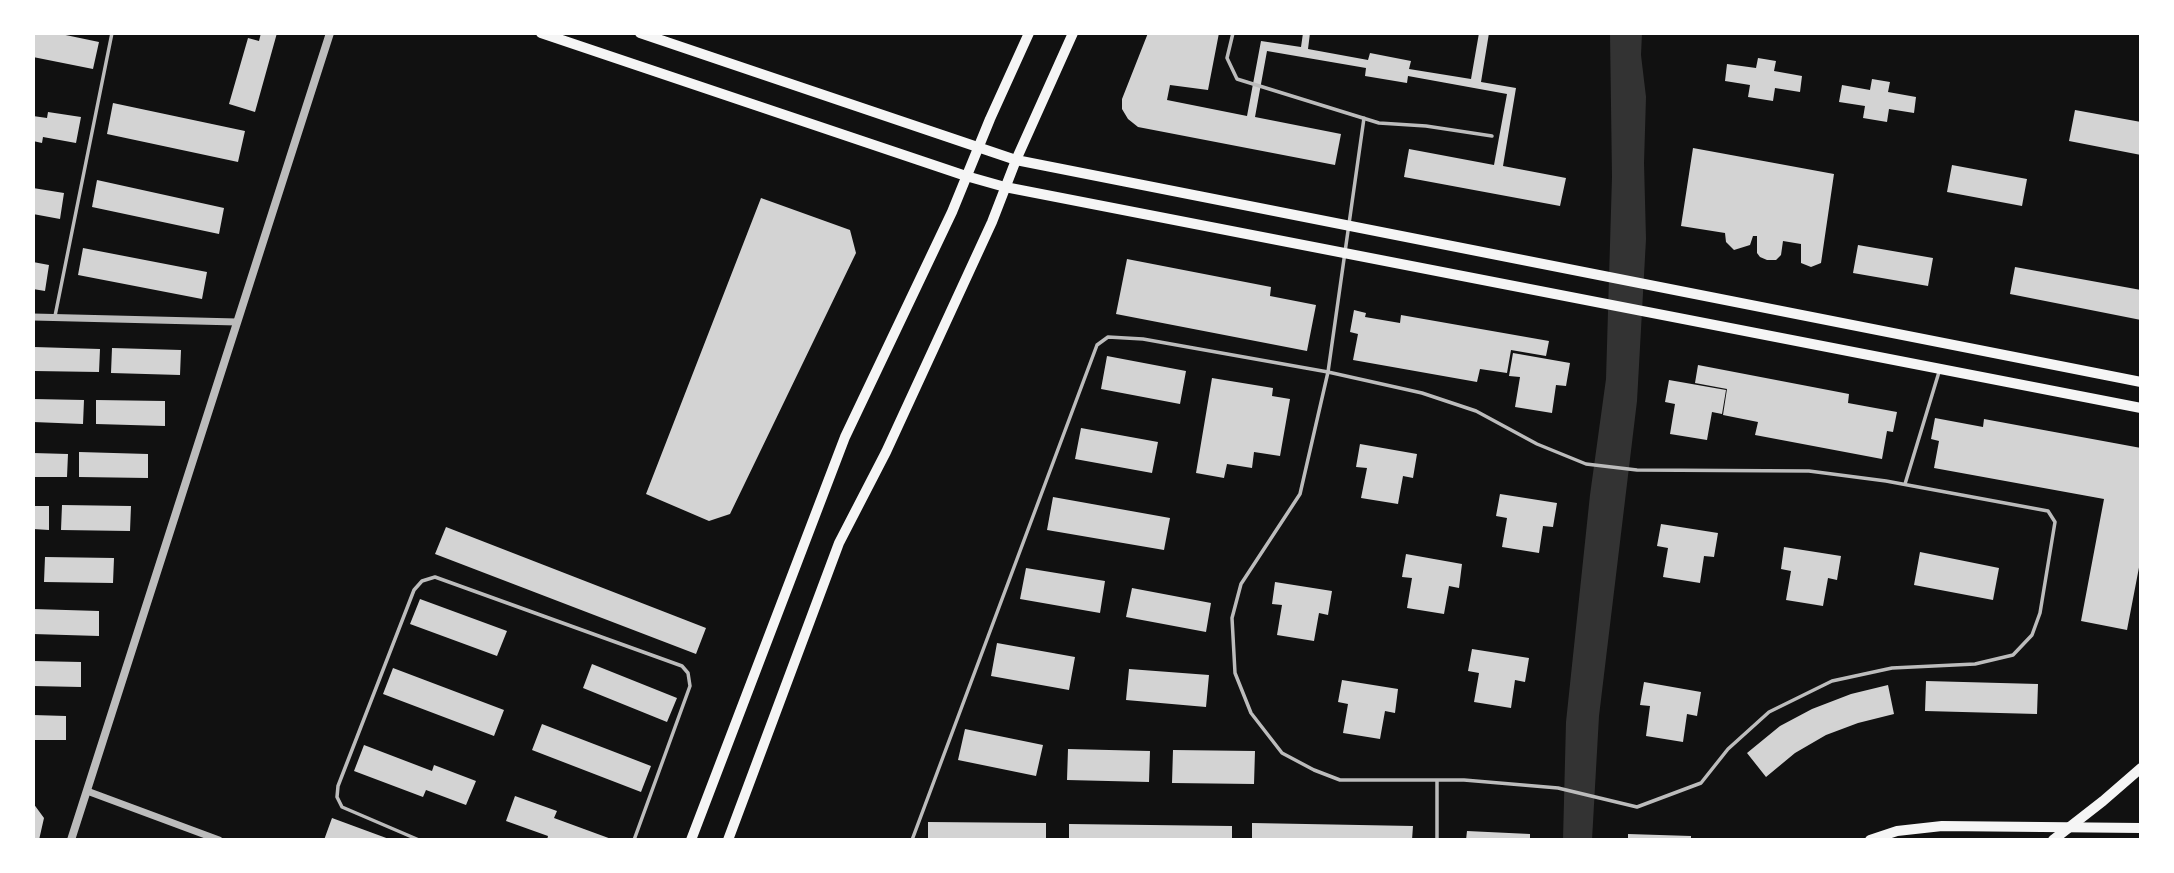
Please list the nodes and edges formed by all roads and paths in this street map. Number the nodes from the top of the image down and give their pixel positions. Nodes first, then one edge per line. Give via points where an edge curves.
1 (112, 33) edge
2 (330, 33) edge
3 (541, 33) edge
4 (640, 33) edge
5 (1029, 33) edge
6 (1073, 33) edge
7 (1233, 33) edge
8 (1364, 118) junction
9 (1492, 136) dead end
10 (978, 147) junction
11 (1016, 159) junction
12 (966, 176) junction
13 (1005, 187) junction
14 (1349, 226) junction
15 (1345, 253) junction
16 (33, 317) edge
17 (54, 318) junction
18 (237, 322) junction
19 (1940, 367) junction
20 (1328, 372) junction
21 (2141, 382) edge
22 (2141, 408) edge
23 (1905, 484) junction
24 (2141, 768) edge
25 (1437, 780) junction
26 (87, 791) junction
27 (2141, 828) edge
28 (71, 840) edge
29 (219, 840) edge
30 (419, 840) edge
31 (634, 840) edge
32 (691, 840) edge
33 (728, 840) edge
34 (912, 840) edge
35 (1437, 840) edge
36 (1870, 840) edge
37 (2053, 840) edge

1 - 17 lane
2 - 18 street
3 - 12 main road
4 - 10 main road
5 - 10 main road
6 - 11 main road
7 - 8 lane via 1227,58 1237,79
8 - 9 lane
8 - 14 lane
10 - 11 main road
10 - 12 main road
11 - 13 main road
11 - 14 main road
12 - 13 main road
12 - 32 main road via 845,438
13 - 15 main road
13 - 33 main road via 886,452 839,543
14 - 15 lane
14 - 21 main road
15 - 19 main road
15 - 20 lane
16 - 17 street
17 - 18 street
18 - 26 street
19 - 22 main road
19 - 23 lane
20 - 23 lane via 1422,393 1476,411 1586,464 1637,470 1809,471
20 - 25 lane via 1300,494 1241,584 1231,618 1235,673 1251,713 1282,753 1314,770 1340,780
20 - 34 lane via 1143,339 1108,337 1097,345
23 - 25 lane via 2048,511 2055,522 2040,613 2032,635 2013,655 1975,664 1892,668 1832,681 1769,712 1728,749 1700,783 1637,807 1558,788
24 - 37 main road
25 - 35 lane
26 - 28 street
26 - 29 street
27 - 36 main road via 1942,826 1897,831
30 - 31 lane via 342,807 337,797 414,590 435,577 682,666 688,673 690,686

